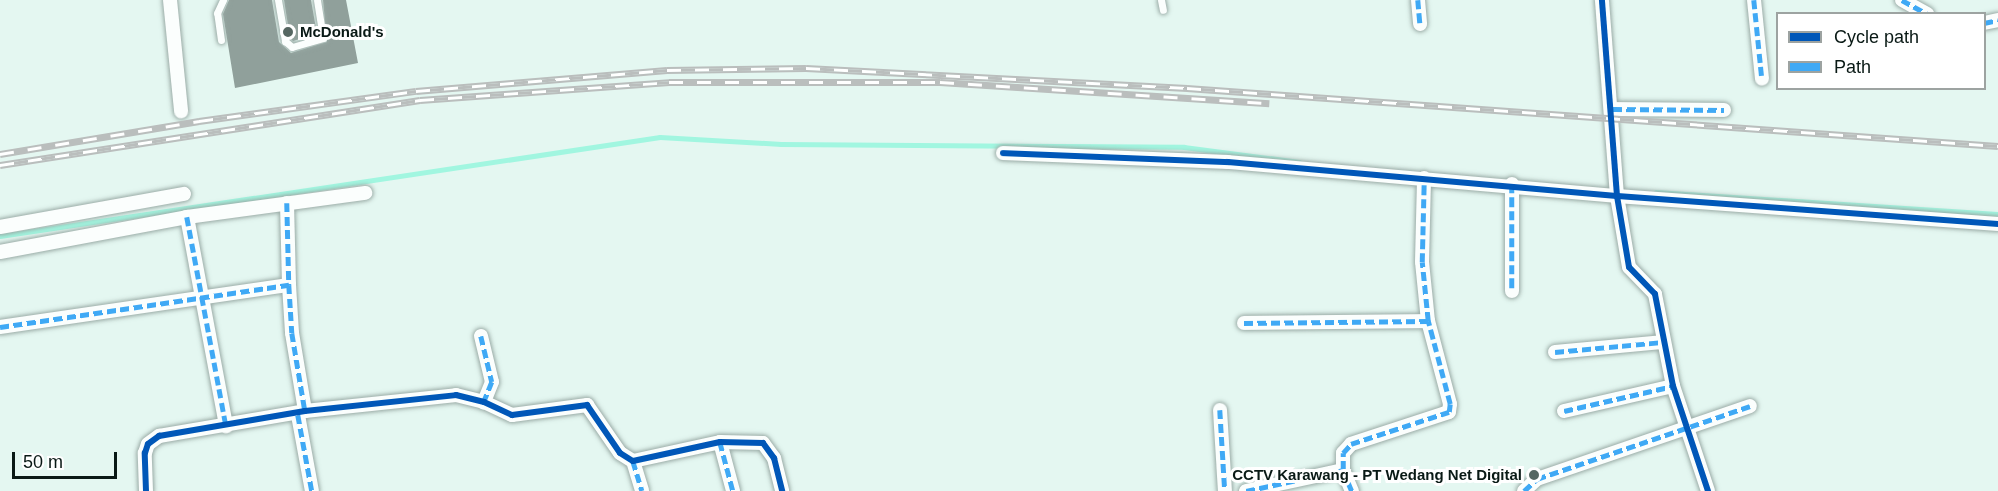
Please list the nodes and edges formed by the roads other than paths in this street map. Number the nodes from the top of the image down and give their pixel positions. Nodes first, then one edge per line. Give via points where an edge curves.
1 (170, 0) edge
2 (223, 0) edge
3 (278, 0) edge
4 (317, 0) edge
5 (1161, 0) edge
6 (1418, 0) edge
7 (1602, 0) edge
8 (1754, 0) edge
9 (1902, 0) edge
10 (1163, 10) dead end
11 (1923, 12) edge
12 (1420, 24) dead end
13 (221, 40) dead end
14 (1762, 79) dead end
15 (1613, 109) junction
16 (181, 111) dead end
17 (1724, 111) dead end
18 (1003, 153) dead end
19 (1424, 178) junction
20 (1512, 184) junction
21 (1617, 192) junction
22 (365, 193) dead end
23 (184, 194) dead end
24 (287, 203) junction
25 (187, 217) junction
26 (119, 218) junction
27 (1998, 224) edge
28 (0, 227) edge
29 (0, 252) edge
30 (289, 285) junction
31 (1512, 291) dead end
32 (203, 297) junction
33 (1428, 321) junction
34 (1244, 323) dead end
35 (0, 327) edge
36 (481, 336) dead end
37 (1662, 342) junction
38 (1555, 352) dead end
39 (1673, 386) junction
40 (484, 402) junction
41 (1750, 406) dead end
42 (1220, 410) dead end
43 (1564, 411) dead end
44 (302, 413) junction
45 (226, 426) junction
46 (1686, 430) junction
47 (720, 442) junction
48 (633, 461) junction
49 (1343, 470) junction
50 (146, 491) edge
51 (312, 491) edge
52 (642, 491) edge
53 (733, 491) edge
54 (782, 491) edge
55 (1225, 491) edge
56 (1246, 491) edge
57 (1352, 491) edge
58 (1524, 491) edge
59 (1708, 491) edge

1 - 16 street
2 - 13 lane via 217,13
3 - 4 lane via 285,41 292,47 323,38
5 - 10 lane
6 - 12 street
7 - 15 street
8 - 14 street
9 - 11 street
15 - 17 street
15 - 21 street
18 - 19 street via 1123,155
19 - 20 street
19 - 33 street via 1422,262
20 - 21 street
20 - 31 street
21 - 27 street
21 - 37 street via 1629,267 1655,294
22 - 24 street
23 - 26 street
24 - 25 street
24 - 30 street
25 - 26 street
25 - 32 street
26 - 28 street
26 - 29 street
30 - 32 street
30 - 44 street
32 - 35 street
32 - 45 street
33 - 34 street
33 - 49 street via 1449,412 1351,444 1343,453
36 - 40 street via 492,382
37 - 38 street
37 - 39 street
39 - 43 street
39 - 46 street
40 - 44 street via 438,396
40 - 48 street via 512,416 587,405 620,453
41 - 46 street
42 - 55 street
44 - 45 street
44 - 51 street
45 - 50 street via 152,440 145,453
46 - 58 street via 1537,479
46 - 59 street
47 - 48 street
47 - 53 street
47 - 54 street via 767,445
48 - 52 street
49 - 56 street
49 - 57 street

